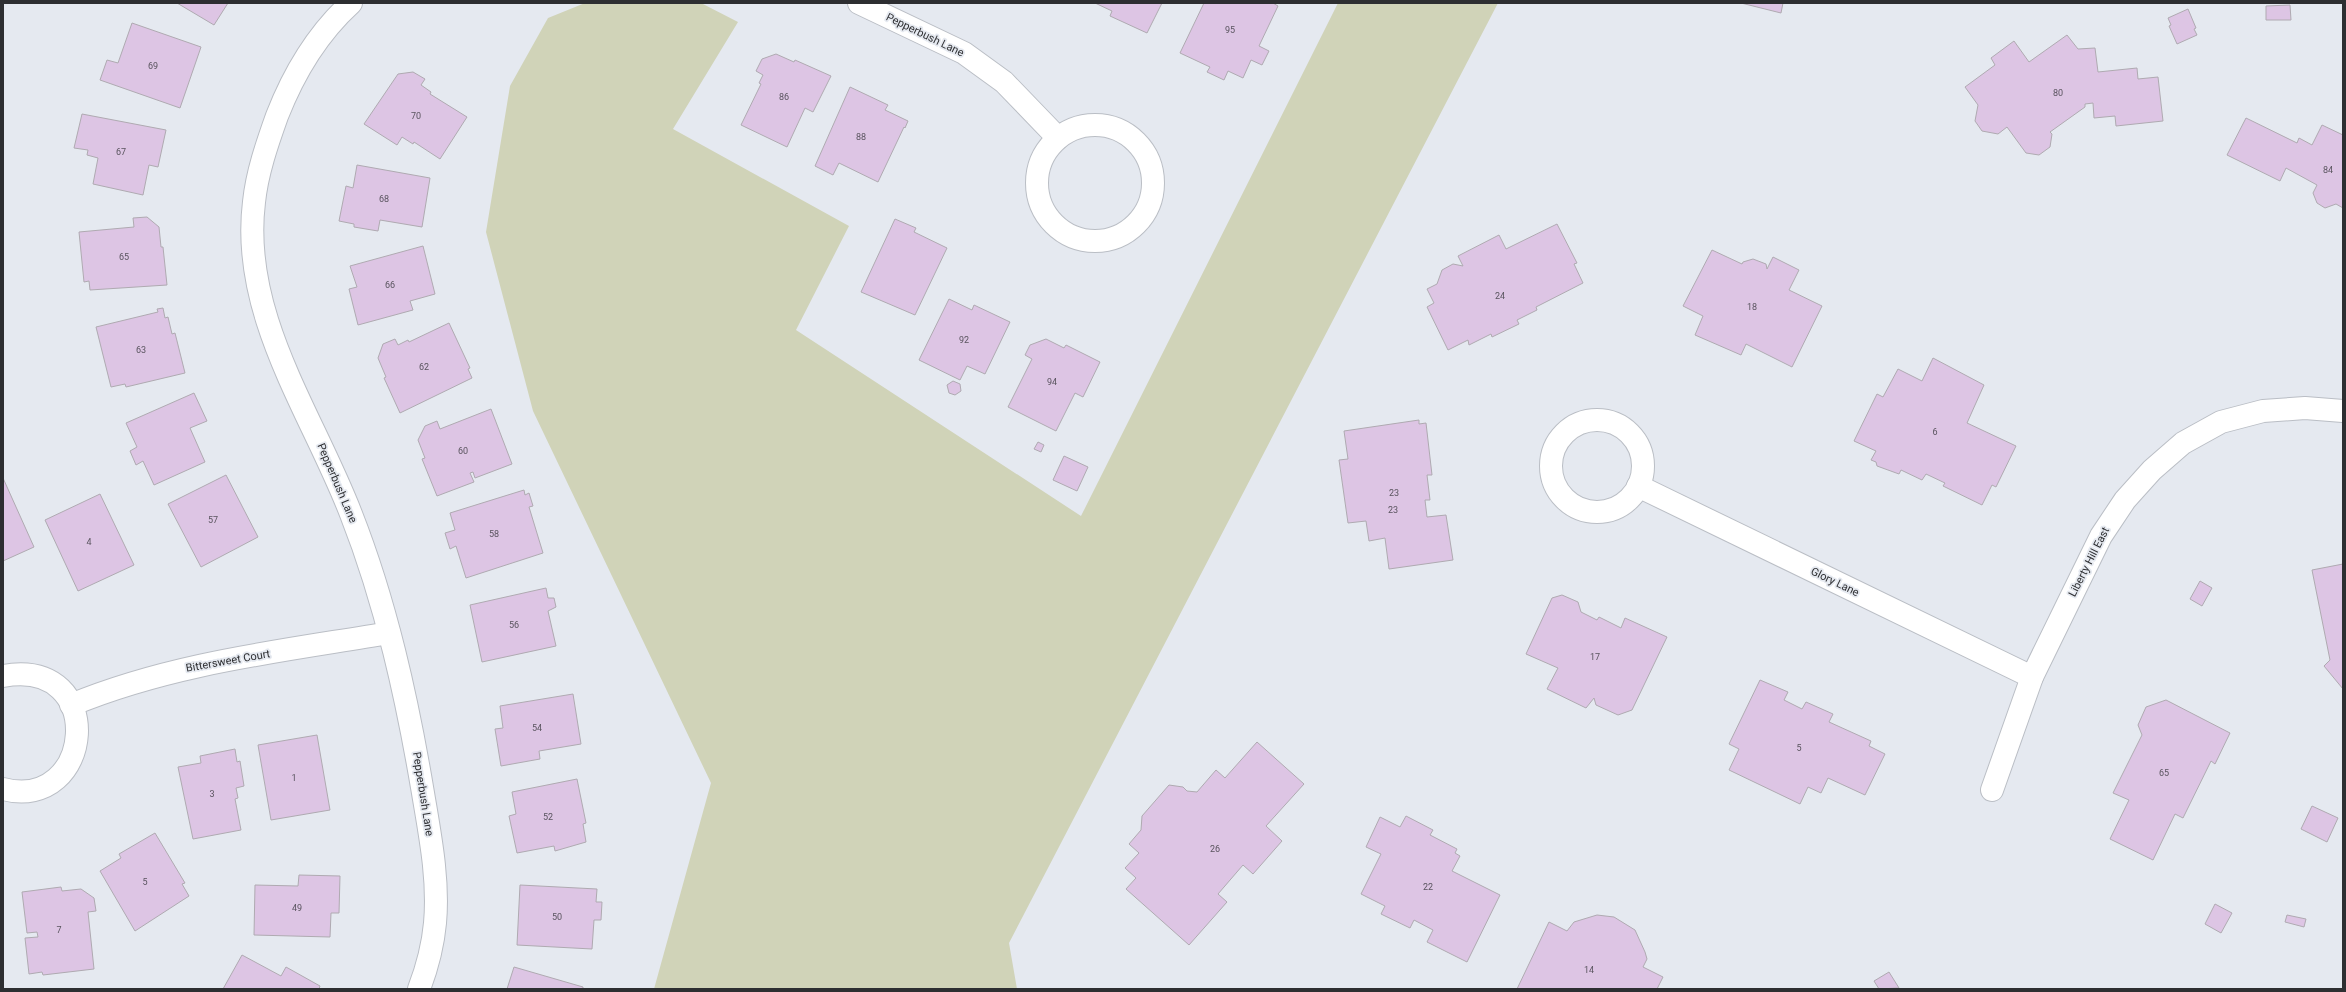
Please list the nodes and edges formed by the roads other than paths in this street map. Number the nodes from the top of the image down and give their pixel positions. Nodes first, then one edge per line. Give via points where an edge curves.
1 (351, 3) edge
2 (859, 3) edge
3 (1058, 138) junction
4 (2343, 412) edge
5 (1638, 486) junction
6 (389, 632) junction
7 (3, 676) edge
8 (2032, 678) junction
9 (71, 705) junction
10 (3, 789) edge
11 (1992, 790) dead end
12 (419, 989) edge

1 - 6 street, Pepperbush Lane via 340,12 306,57 283,101 265,148 254,203 254,257 263,308 277,348 351,514
2 - 3 street, Pepperbush Lane via 964,53 1004,82
3 - 3 street via 1047,149 1038,166 1036,185 1039,203 1048,219 1062,232 1079,240 1111,240 1126,233 1138,222 1147,208 1152,193 1150,161 1141,147 1130,136 1113,127 1095,124 1076,127
4 - 8 street, Liberty Hill East via 2305,408 2263,411 2221,422 2183,443 2152,470 2125,500 2101,536
5 - 5 street via 1642,476 1643,460 1638,445 1629,432 1616,424 1600,420 1584,422 1570,428 1552,453 1554,482 1566,499 1585,511 1614,509 1626,501
5 - 8 street, Glory Lane
6 - 9 street, Bittersweet Court via 194,666 146,678
6 - 12 street, Pepperbush Lane via 415,743 434,873 435,923 427,966
7 - 9 street via 20,673 38,676 55,685
8 - 11 street, Liberty Hill East
9 - 10 street via 78,726 78,742 64,771 51,782 36,789

